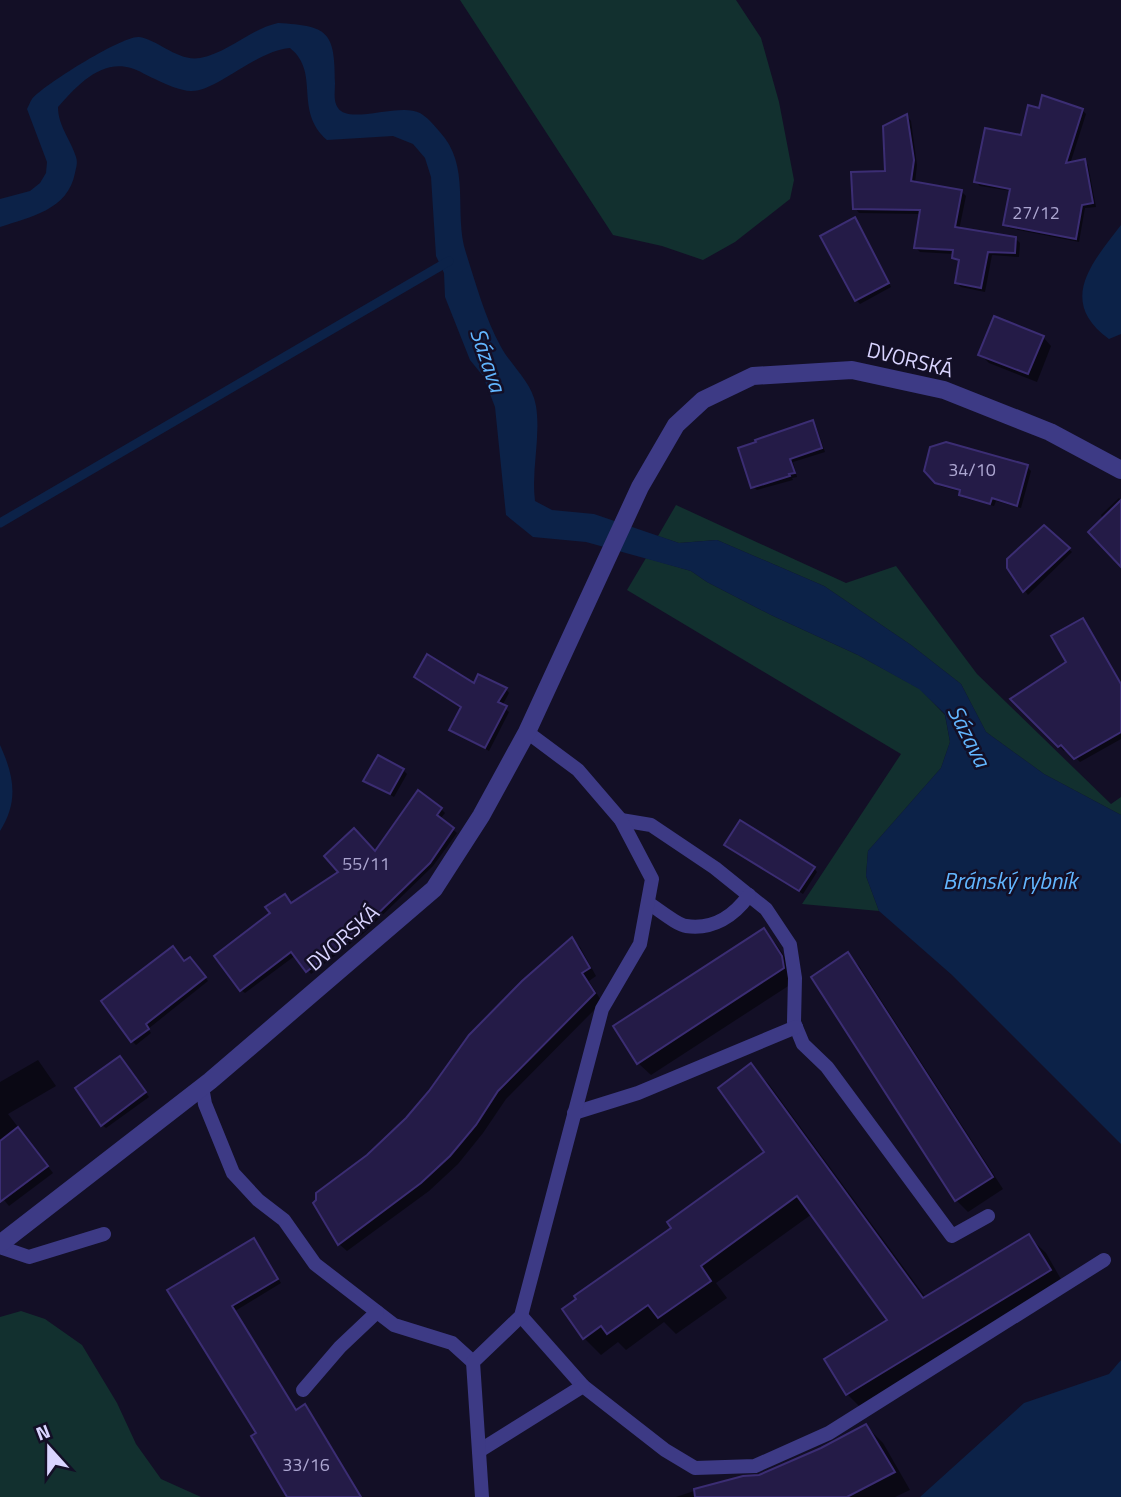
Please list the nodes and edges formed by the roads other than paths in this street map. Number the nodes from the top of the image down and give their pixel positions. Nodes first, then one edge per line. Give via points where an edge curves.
1 (1121, 470) edge
2 (527, 732) junction
3 (621, 820) junction
4 (749, 895) junction
5 (648, 903) junction
6 (796, 1027) junction
7 (202, 1087) junction
8 (574, 1113) junction
9 (988, 1216) dead end
10 (104, 1234) dead end
11 (0, 1245) edge
12 (1104, 1260) dead end
13 (377, 1311) junction
14 (520, 1316) junction
15 (473, 1362) junction
16 (583, 1386) junction
17 (303, 1390) dead end
18 (479, 1451) junction
19 (482, 1497) edge

1 - 2 street, DVORSKÁ via 1050,432 944,390 852,370 753,376 703,400 676,425 639,487
2 - 3 lane via 578,770
2 - 7 street, DVORSKÁ via 434,889
3 - 4 lane via 651,825
3 - 5 lane via 652,879
4 - 5 lane via 720,923 685,926
4 - 6 lane via 766,909 790,945
5 - 8 lane via 640,944 602,1009
6 - 8 lane via 638,1093
6 - 9 lane via 803,1044 827,1066 952,1236
7 - 11 street, DVORSKÁ
7 - 13 lane via 233,1173 284,1220 315,1264
8 - 14 lane
10 - 11 lane via 29,1257
12 - 16 lane via 829,1433 755,1466 695,1468 664,1451
13 - 15 lane via 394,1325 452,1343
13 - 17 lane
14 - 15 lane
14 - 16 lane
15 - 18 lane
16 - 18 lane
18 - 19 lane

